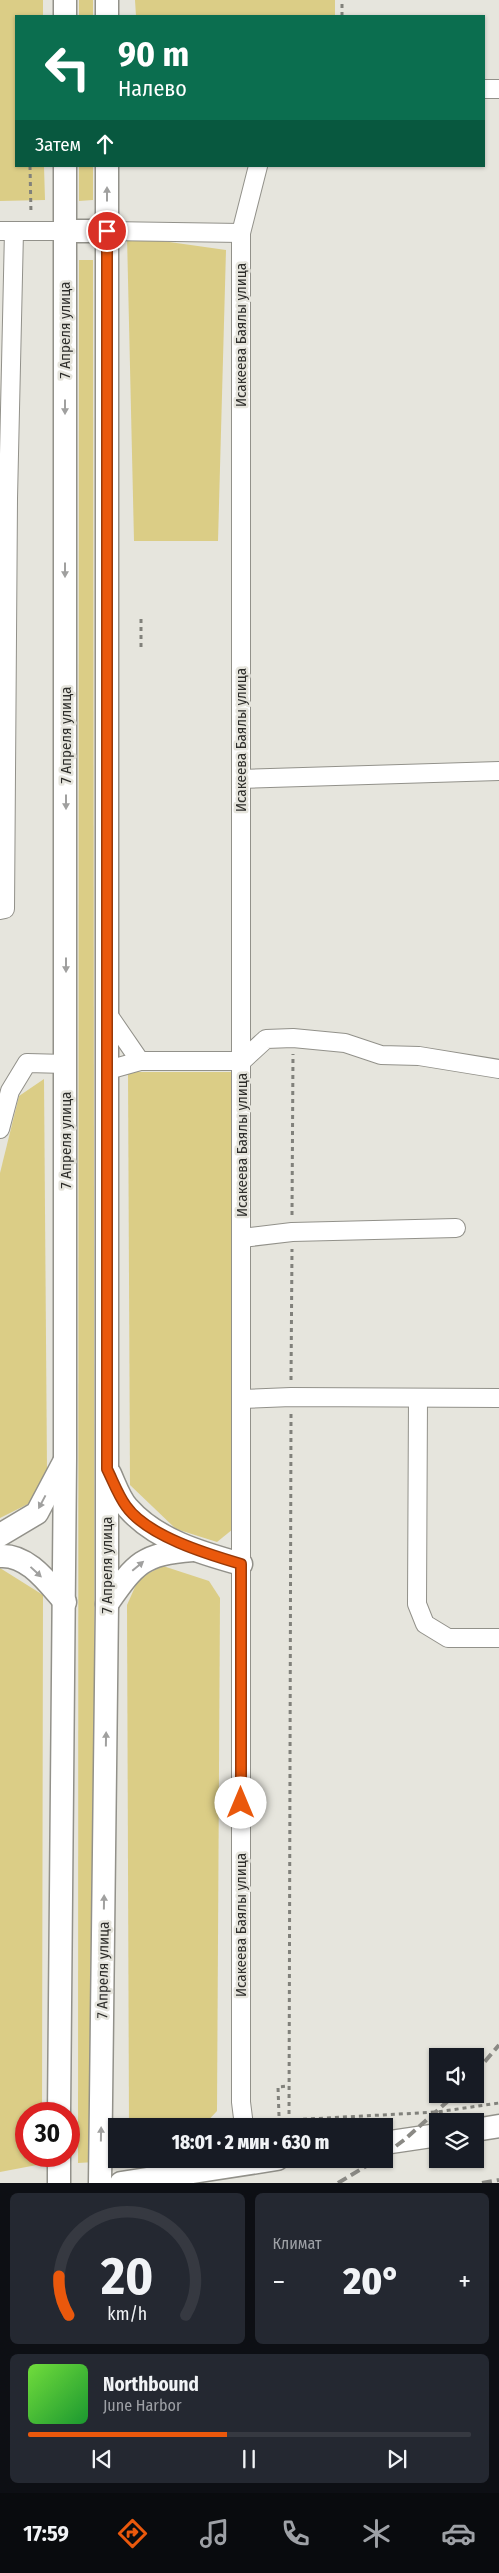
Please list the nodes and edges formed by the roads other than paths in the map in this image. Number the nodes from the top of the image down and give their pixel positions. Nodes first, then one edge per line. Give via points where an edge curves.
1 (65, 0) edge
2 (107, 0) edge
3 (65, 15) edge
4 (107, 15) edge
5 (485, 89) edge
6 (499, 90) edge
7 (65, 167) edge
8 (107, 167) edge
9 (258, 167) edge
10 (15, 231) edge
11 (66, 231) junction
12 (107, 231) junction
13 (241, 233) junction
14 (4, 499) edge
15 (499, 771) edge
16 (242, 778) junction
17 (0, 910) edge
18 (107, 1013) junction
19 (140, 1061) junction
20 (242, 1061) junction
21 (66, 1064) junction
22 (499, 1069) edge
23 (108, 1070) junction
24 (0, 1129) edge
25 (456, 1228) dead end
26 (242, 1238) junction
27 (418, 1398) junction
28 (499, 1398) edge
29 (241, 1399) junction
30 (65, 1459) junction
31 (107, 1469) junction
32 (0, 1535) edge
33 (193, 1550) junction
34 (0, 1556) edge
35 (241, 1564) junction
36 (65, 1602) junction
37 (108, 1604) junction
38 (499, 1638) edge
39 (59, 2102) edge
40 (243, 2118) edge
41 (499, 2126) edge
42 (484, 2128) edge
43 (429, 2136) edge
44 (393, 2142) edge
45 (59, 2167) edge
46 (210, 2168) edge
47 (129, 2182) edge
48 (58, 2183) edge
49 (100, 2183) edge

1 - 3 main road
2 - 4 main road
5 - 6 street
7 - 11 main road, 7 Апреля улица
12 -> 8 main road, 7 Апреля улица
9 - 13 street, Исакеева Баялы улица
10 - 11 street
10 - 14 street
11 - 12 main road
11 -> 21 main road, 7 Апреля улица
12 - 13 street
12 - 18 main road, 7 Апреля улица
13 - 16 street, Исакеева Баялы улица
14 - 17 street via 5,909
15 - 16 street
16 - 20 street, Исакеева Баялы улица
18 - 19 street
18 - 23 main road, 7 Апреля улица
19 - 20 street
19 - 23 street
20 - 22 street via 266,1039 293,1038 345,1043 381,1054 419,1056
20 - 26 street, Исакеева Баялы улица
21 - 24 street via 27,1063 10,1091
21 - 30 main road, 7 Апреля улица
23 - 31 main road, 7 Апреля улица
25 - 26 street via 292,1232
26 - 29 street, Исакеева Баялы улица
27 - 28 street
27 - 29 street
27 - 38 street via 417,1604 425,1624 448,1638
29 - 35 street, Исакеева Баялы улица
30 -> 32 main road via 36,1513
30 - 36 main road, 7 Апреля улица
31 - 33 main road via 126,1507 143,1522
31 - 37 main road, 7 Апреля улица
33 - 35 main road
37 -> 33 main road via 129,1573 146,1559 164,1553
34 -> 36 main road via 9,1555 34,1568
35 - 40 street, Исакеева Баялы улица
36 - 39 main road, 7 Апреля улица
49 -> 37 main road, 7 Апреля улица
41 - 42 main road
43 - 44 main road
45 - 48 main road
46 - 47 main road

